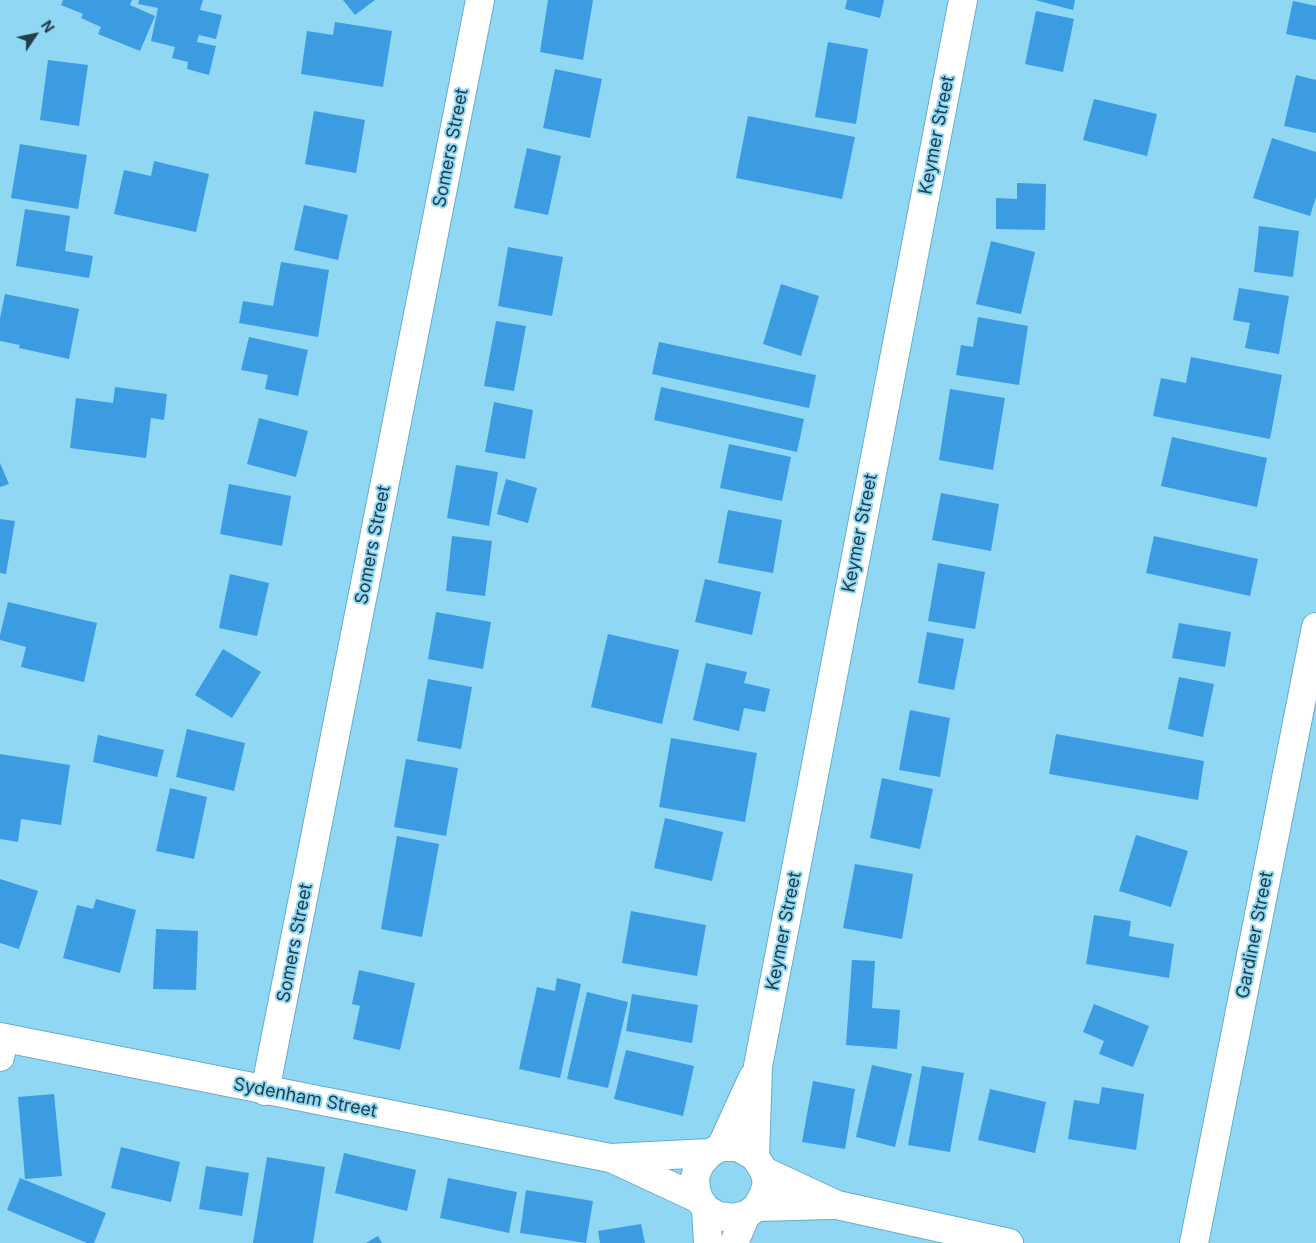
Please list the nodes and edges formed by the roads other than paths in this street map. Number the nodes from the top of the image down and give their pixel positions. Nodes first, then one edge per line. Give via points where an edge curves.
1 (480, 0) edge
2 (963, 0) edge
3 (1316, 627) edge
4 (1, 1044) edge
5 (758, 1066) junction
6 (265, 1090) junction
7 (715, 1150) junction
8 (610, 1158) junction
9 (760, 1164) junction
10 (703, 1204) junction
11 (837, 1205) junction
12 (751, 1211) junction
13 (708, 1243) edge
14 (734, 1243) edge
15 (1009, 1243) edge
16 (1194, 1243) edge

1 - 6 street, Somers Street
2 - 5 street, Keymer Street
3 - 16 street, Gardiner Street
4 - 6 street, Sydenham Street
5 - 7 street, Keymer Street
5 - 9 street, Keymer Street
6 - 8 street, Sydenham Street
7 - 8 street, Sydenham Street
7 - 9 street via 738,1147
7 - 10 street via 700,1164 695,1177 696,1190
8 - 10 street, Sydenham Street
9 - 11 street
9 - 12 street via 766,1182 765,1192
10 - 12 street via 718,1216 727,1218
10 - 13 street
11 - 12 street
11 - 15 street
12 - 14 street

